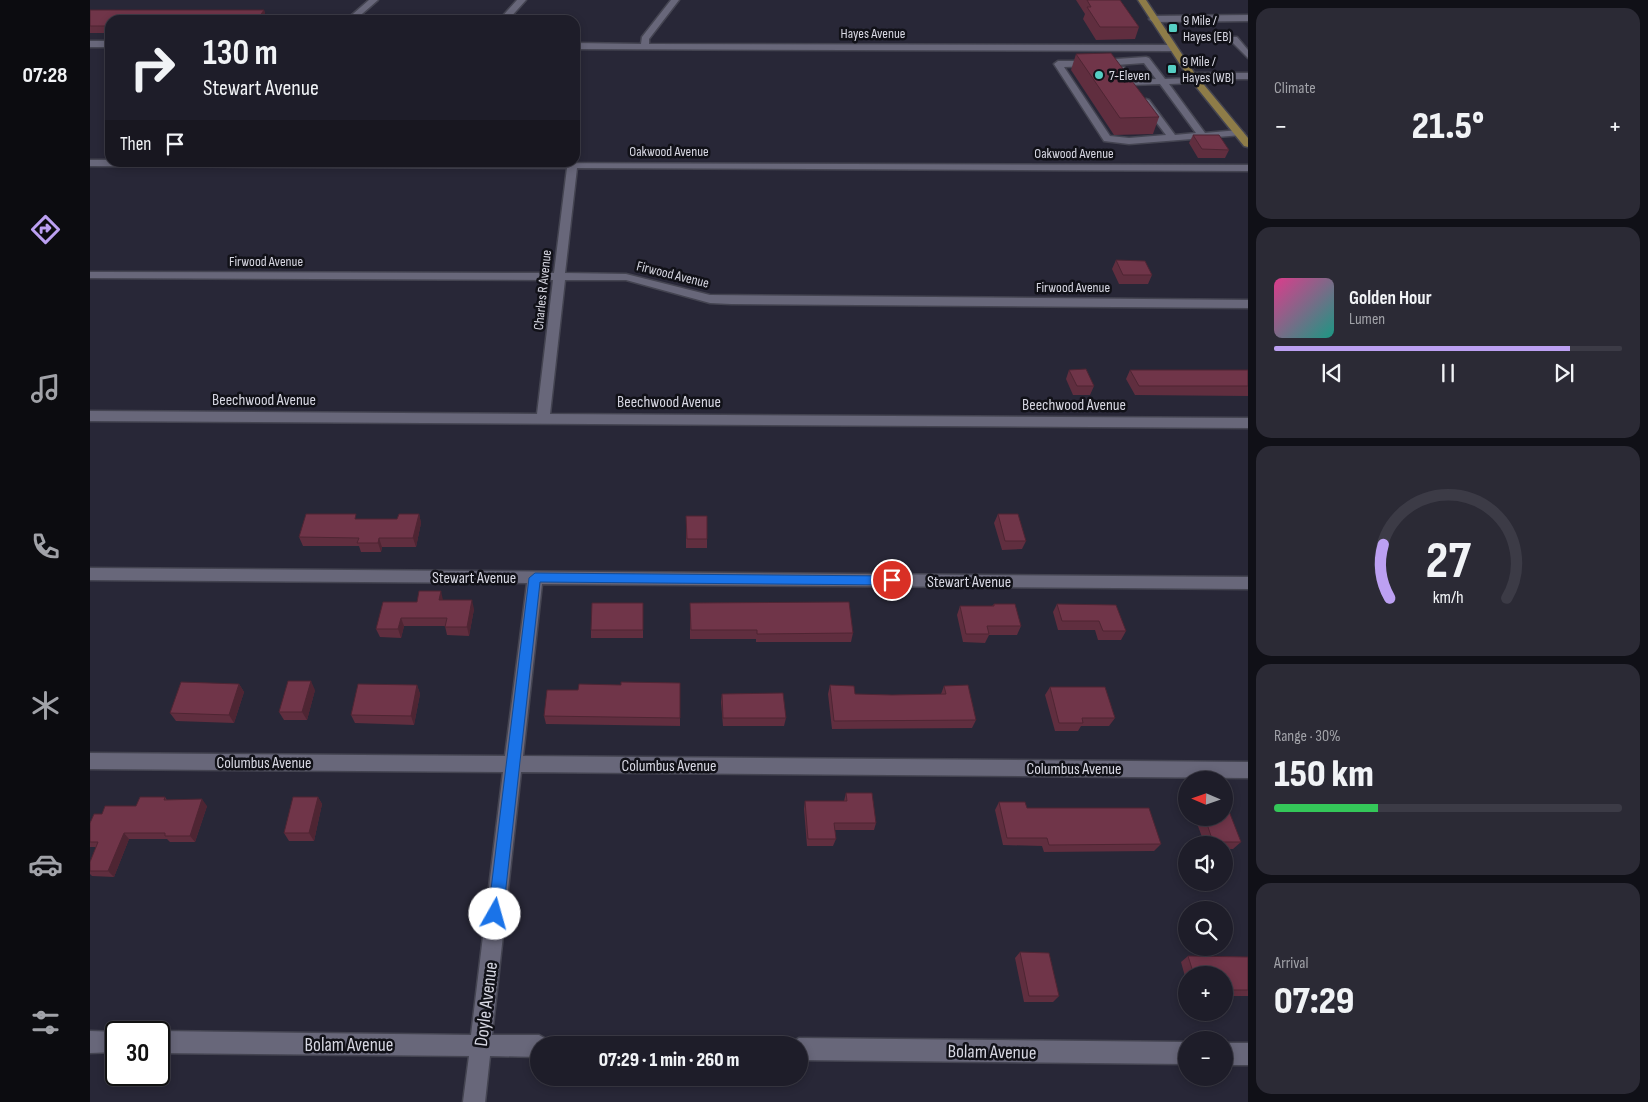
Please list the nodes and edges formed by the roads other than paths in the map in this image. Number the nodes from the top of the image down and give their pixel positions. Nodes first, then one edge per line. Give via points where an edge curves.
1 (374, 0) edge
2 (522, 0) edge
3 (675, 0) edge
4 (1142, 0) edge
5 (356, 15) edge
6 (508, 15) edge
7 (1248, 18) edge
8 (1153, 19) junction
9 (1234, 39) dead end
10 (90, 44) edge
11 (105, 44) edge
12 (580, 46) edge
13 (645, 46) junction
14 (1055, 48) junction
15 (1172, 48) junction
16 (1248, 55) edge
17 (1116, 62) junction
18 (1058, 64) junction
19 (1248, 76) edge
20 (1194, 78) junction
21 (1161, 81) junction
22 (1132, 83) junction
23 (1239, 133) junction
24 (1202, 135) junction
25 (1172, 137) junction
26 (1248, 144) edge
27 (90, 163) edge
28 (105, 163) edge
29 (580, 165) edge
30 (572, 167) edge
31 (1248, 168) edge
32 (90, 275) edge
33 (558, 277) junction
34 (1248, 304) edge
35 (90, 416) edge
36 (543, 419) junction
37 (1248, 423) edge
38 (90, 574) edge
39 (535, 578) junction
40 (1248, 583) edge
41 (90, 761) edge
42 (513, 764) junction
43 (1248, 770) edge
44 (90, 1042) edge
45 (105, 1042) edge
46 (170, 1042) edge
47 (480, 1045) junction
48 (530, 1046) edge
49 (808, 1049) edge
50 (1178, 1053) edge
51 (1233, 1054) edge
52 (1248, 1054) edge
53 (474, 1102) edge

1 - 5 street
2 - 6 street
3 - 13 street via 646,39
4 - 8 main road
7 - 8 street
8 - 15 main road
9 - 16 street
10 - 11 street
12 - 13 street, Hayes Avenue
13 - 14 street, Hayes Avenue
14 - 15 street, Hayes Avenue
14 - 18 street
15 - 20 main road
17 - 18 street
17 - 21 street via 1146,60
17 - 22 street
18 - 25 street via 1107,139
19 - 20 street
20 - 21 street
20 - 23 main road
21 - 22 street
21 - 24 street
22 - 25 street
23 - 24 street
23 - 26 main road
24 - 25 street
27 - 28 street, Oakwood Avenue
29 - 31 street, Oakwood Avenue
30 - 33 street, Charles R Avenue
32 - 33 street, Firwood Avenue
33 - 34 street, Firwood Avenue via 637,278 710,299 731,300
33 - 36 street, Charles R Avenue
35 - 36 street, Beechwood Avenue
36 - 37 street, Beechwood Avenue
38 - 39 street, Stewart Avenue
39 - 40 street, Stewart Avenue
39 - 42 street, Doyle Avenue
41 - 42 street, Columbus Avenue
42 - 43 street, Columbus Avenue
42 - 47 street, Doyle Avenue
44 - 45 street
46 - 47 street, Bolam Avenue
47 - 48 street, Bolam Avenue
47 - 53 street, Doyle Avenue
49 - 50 street, Bolam Avenue
51 - 52 street

